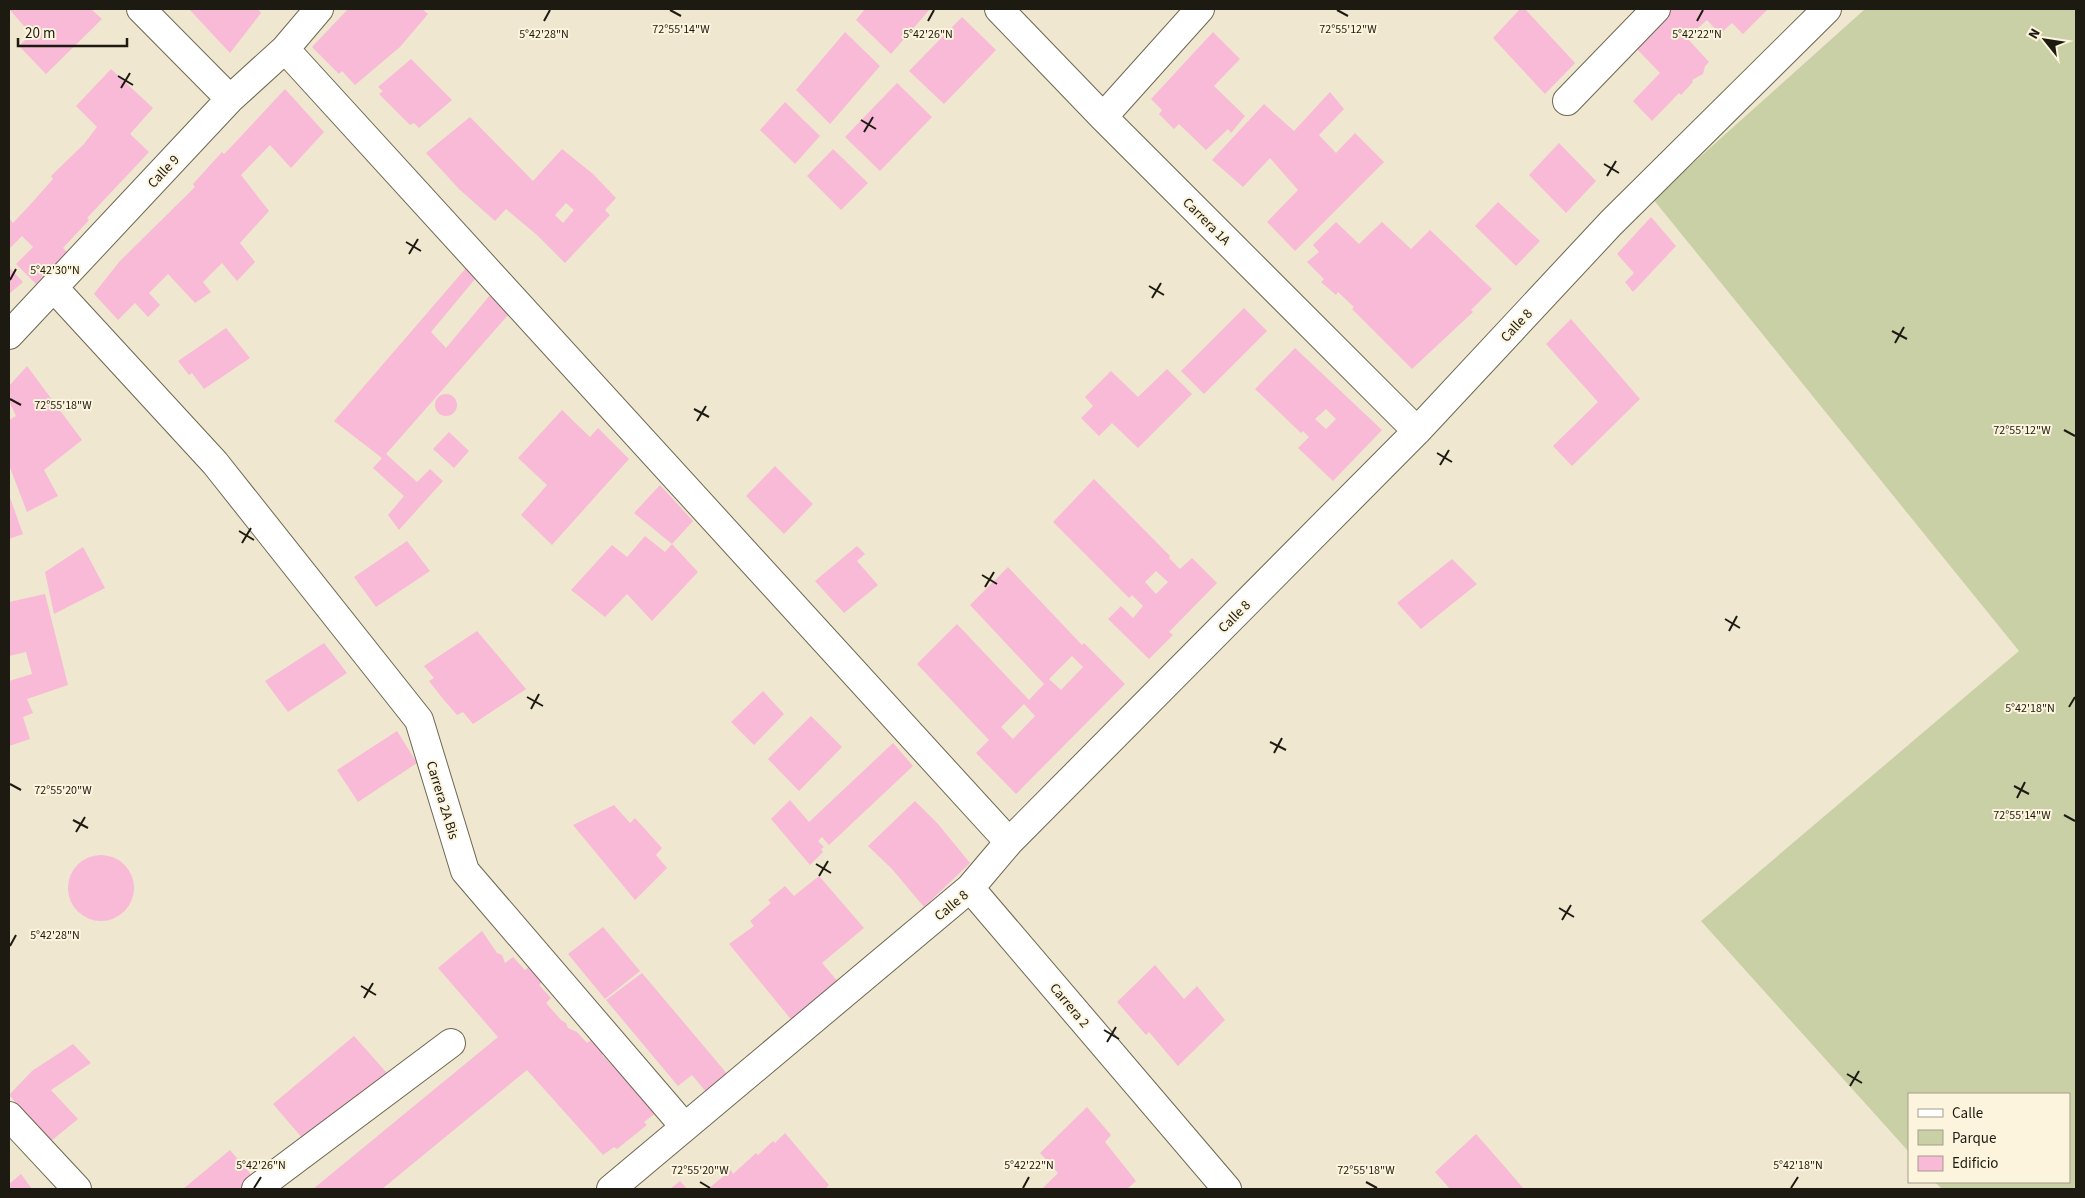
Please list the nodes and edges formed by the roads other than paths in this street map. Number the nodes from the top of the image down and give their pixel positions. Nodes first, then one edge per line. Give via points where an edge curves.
1 (141, 9) edge
2 (318, 9) edge
3 (999, 9) edge
4 (1200, 9) edge
5 (1656, 9) edge
6 (1817, 12) edge
7 (285, 49) junction
8 (230, 99) junction
9 (1567, 101) dead end
10 (1103, 117) junction
11 (54, 288) junction
12 (9, 335) edge
13 (1417, 431) junction
14 (1010, 842) junction
15 (970, 888) junction
16 (451, 1043) dead end
17 (9, 1116) edge
18 (684, 1126) junction
19 (77, 1189) edge
20 (256, 1189) edge
21 (611, 1189) edge
22 (1227, 1189) edge

1 - 8 street
2 - 7 street, Calle 9
3 - 10 street, Carrera 1A
4 - 10 street
5 - 9 street
6 - 13 street, Calle 8 via 1611,223
7 - 8 street, Calle 9
7 - 14 street
8 - 11 street, Calle 9
10 - 13 street, Carrera 1A
11 - 12 street, Calle 9
11 - 18 street, Carrera 2A Bis via 215,463 419,720 465,872
13 - 14 street, Calle 8
14 - 15 street, Calle 8
15 - 18 street, Calle 8
15 - 22 street, Carrera 2
16 - 20 street
17 - 19 street
18 - 21 street, Calle 8

